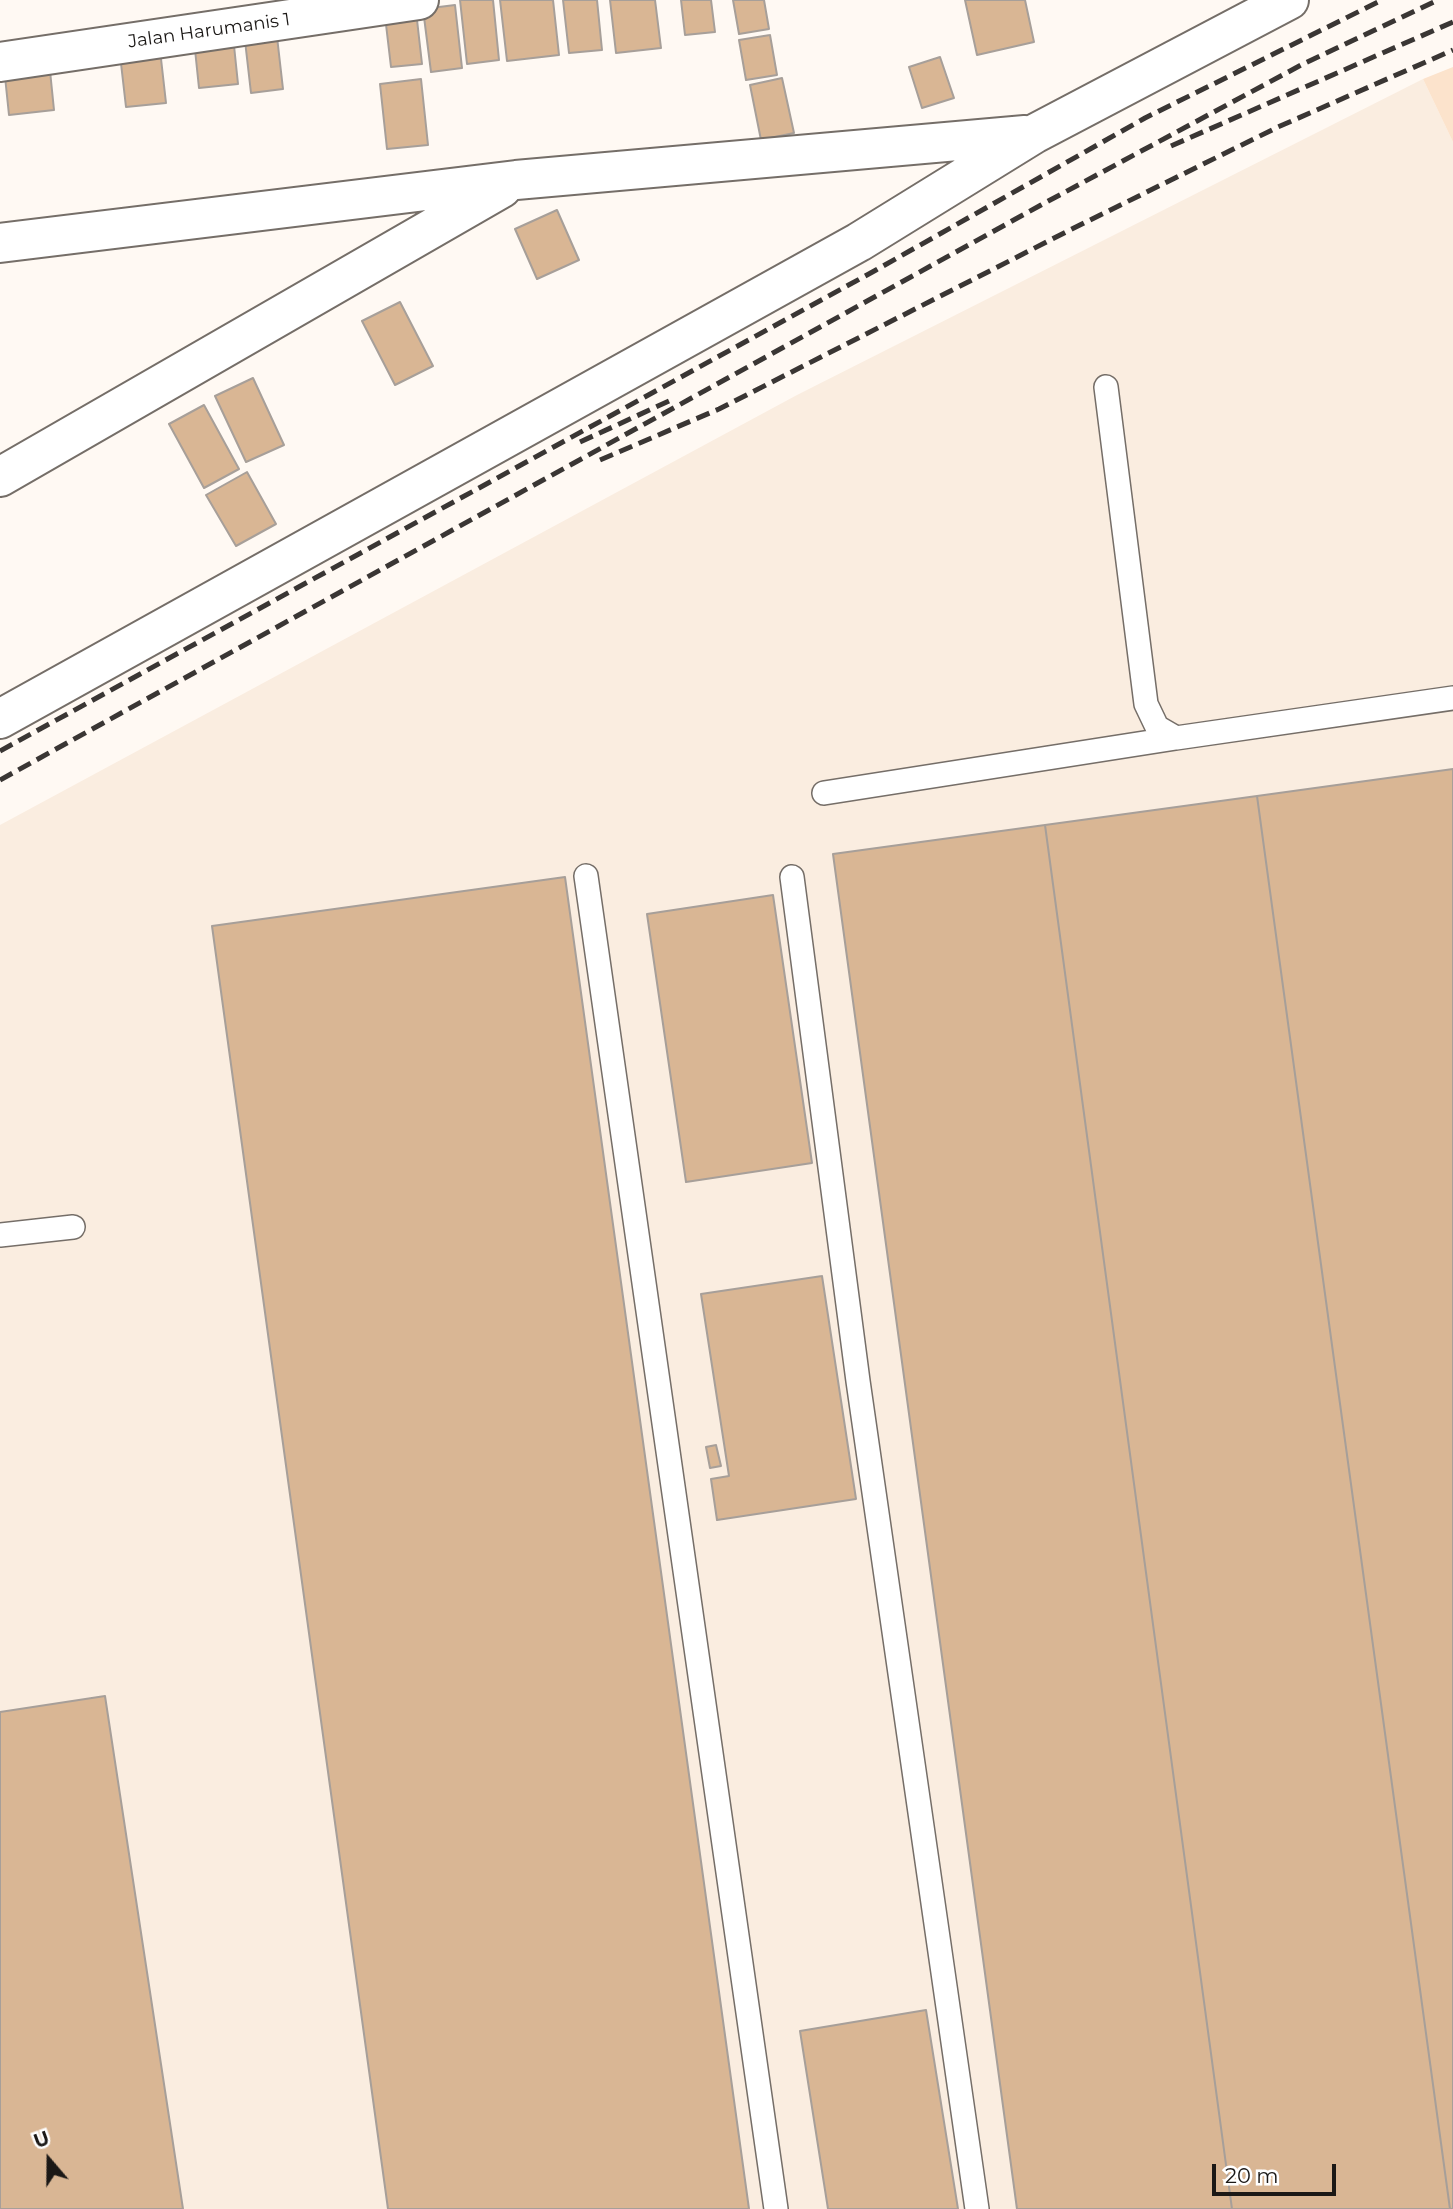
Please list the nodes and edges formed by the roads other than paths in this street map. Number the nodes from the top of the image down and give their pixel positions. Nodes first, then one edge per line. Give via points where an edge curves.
1 (419, 0) edge
2 (1289, 0) edge
3 (0, 62) edge
4 (1034, 134) junction
5 (516, 180) junction
6 (0, 243) edge
7 (1106, 387) dead end
8 (0, 477) edge
9 (1453, 698) edge
10 (0, 719) edge
11 (1176, 738) junction
12 (824, 793) dead end
13 (586, 876) dead end
14 (792, 877) dead end
15 (74, 1227) dead end
16 (0, 1235) edge
17 (776, 2209) edge
18 (977, 2209) edge

1 - 3 street, Jalan Harumanis 1
2 - 4 street
4 - 5 street
4 - 10 street via 859,242
5 - 6 street
5 - 8 street
7 - 11 lane via 1146,704 1157,727
9 - 11 lane
11 - 12 lane
13 - 17 lane
14 - 18 lane via 858,1381
15 - 16 lane

